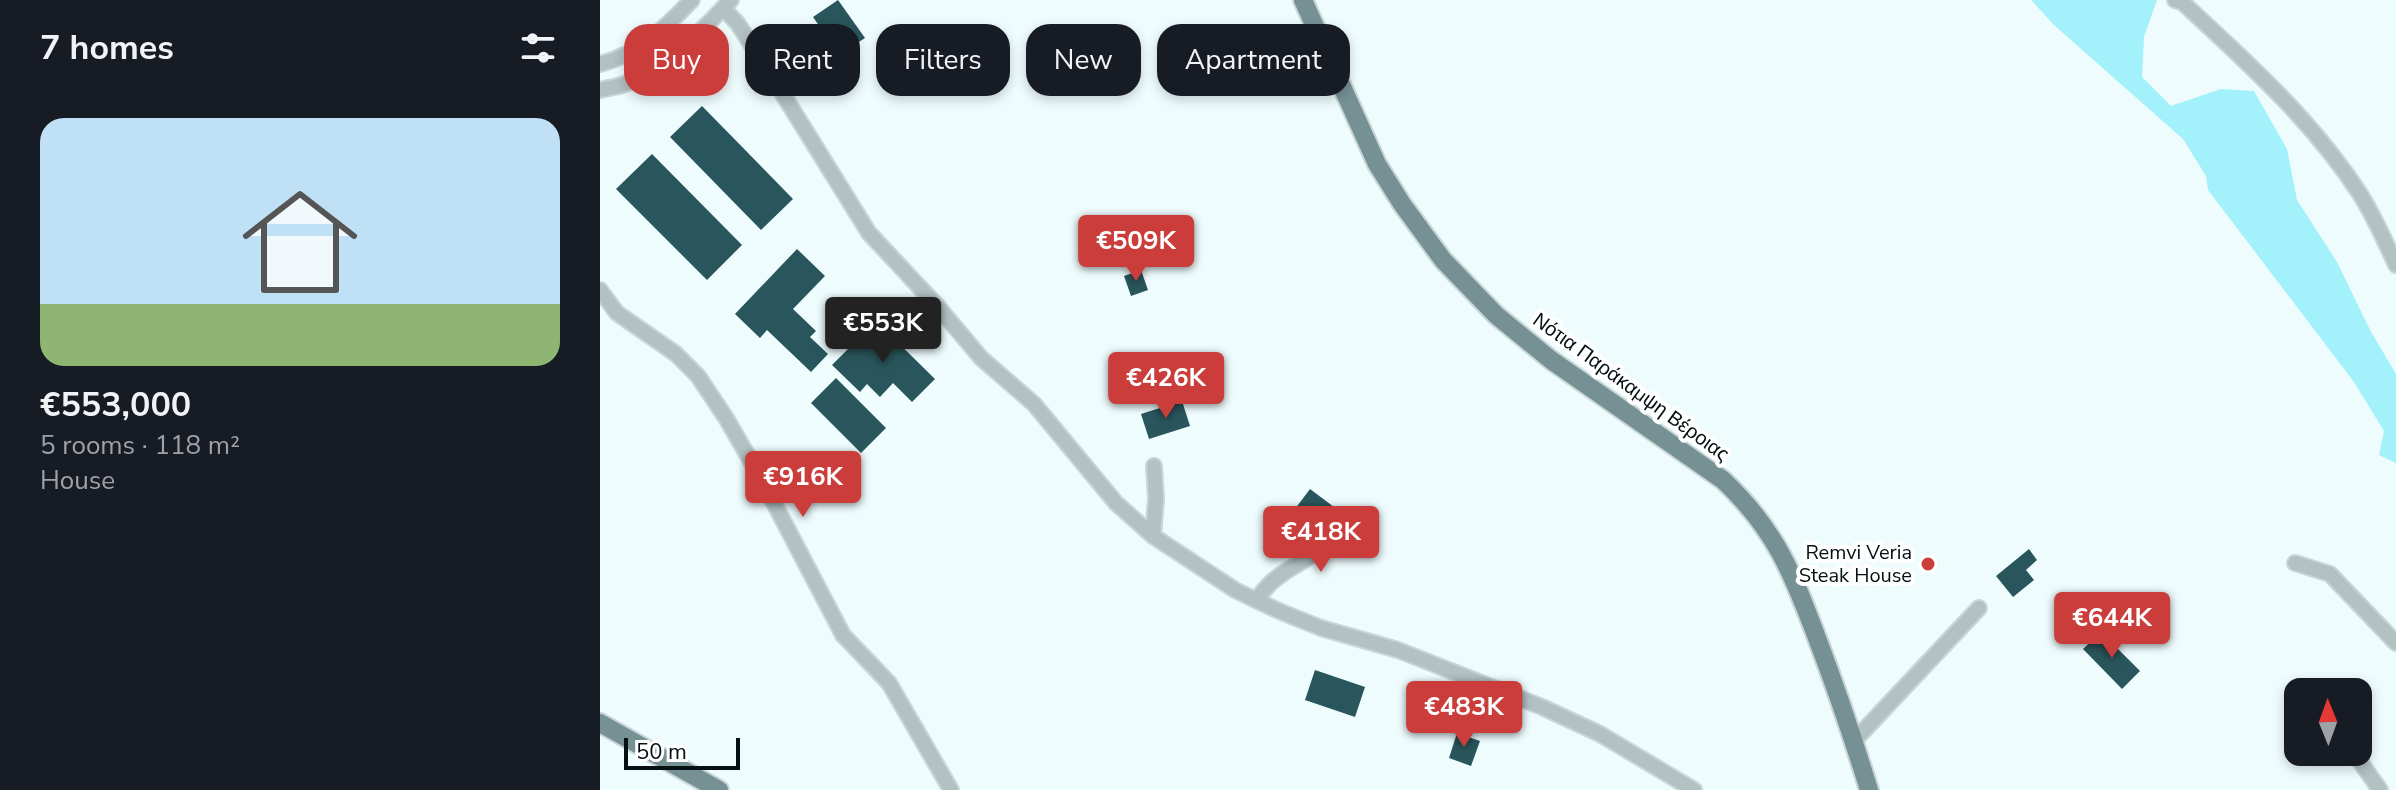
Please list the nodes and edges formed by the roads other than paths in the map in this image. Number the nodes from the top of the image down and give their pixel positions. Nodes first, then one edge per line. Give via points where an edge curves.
1 (692, 0) edge
2 (1303, 0) edge
3 (2175, 0) edge
4 (727, 4) edge
5 (600, 64) edge
6 (600, 90) edge
7 (2396, 265) edge
8 (600, 290) edge
9 (1154, 466) dead end
10 (1343, 518) dead end
11 (1153, 536) junction
12 (2295, 563) dead end
13 (1256, 600) junction
14 (1979, 608) dead end
15 (2396, 643) edge
16 (600, 723) edge
17 (1854, 741) junction
18 (2363, 766) edge
19 (719, 790) edge
20 (951, 790) edge
21 (1694, 790) edge
22 (1869, 790) edge
23 (2380, 790) edge

1 - 5 street via 650,42
2 - 17 main road, Νότια Παράκαμψη Βέροιας via 1377,164 1443,260 1496,315 1551,360 1723,480 1765,527 1787,562
3 - 7 street via 2301,116 2360,194
4 - 6 street via 660,64
4 - 11 street via 869,233 981,358 1034,404 1116,503
8 - 20 street via 617,313 698,376 763,482 843,635 889,683
9 - 11 street
10 - 13 street via 1337,534 1313,557 1274,579
11 - 13 street
12 - 15 street via 2330,574
13 - 21 street via 1542,707 1600,734
14 - 17 street
16 - 19 main road
17 - 22 main road, Νότια Παράκαμψη Βέροιας
18 - 23 street

